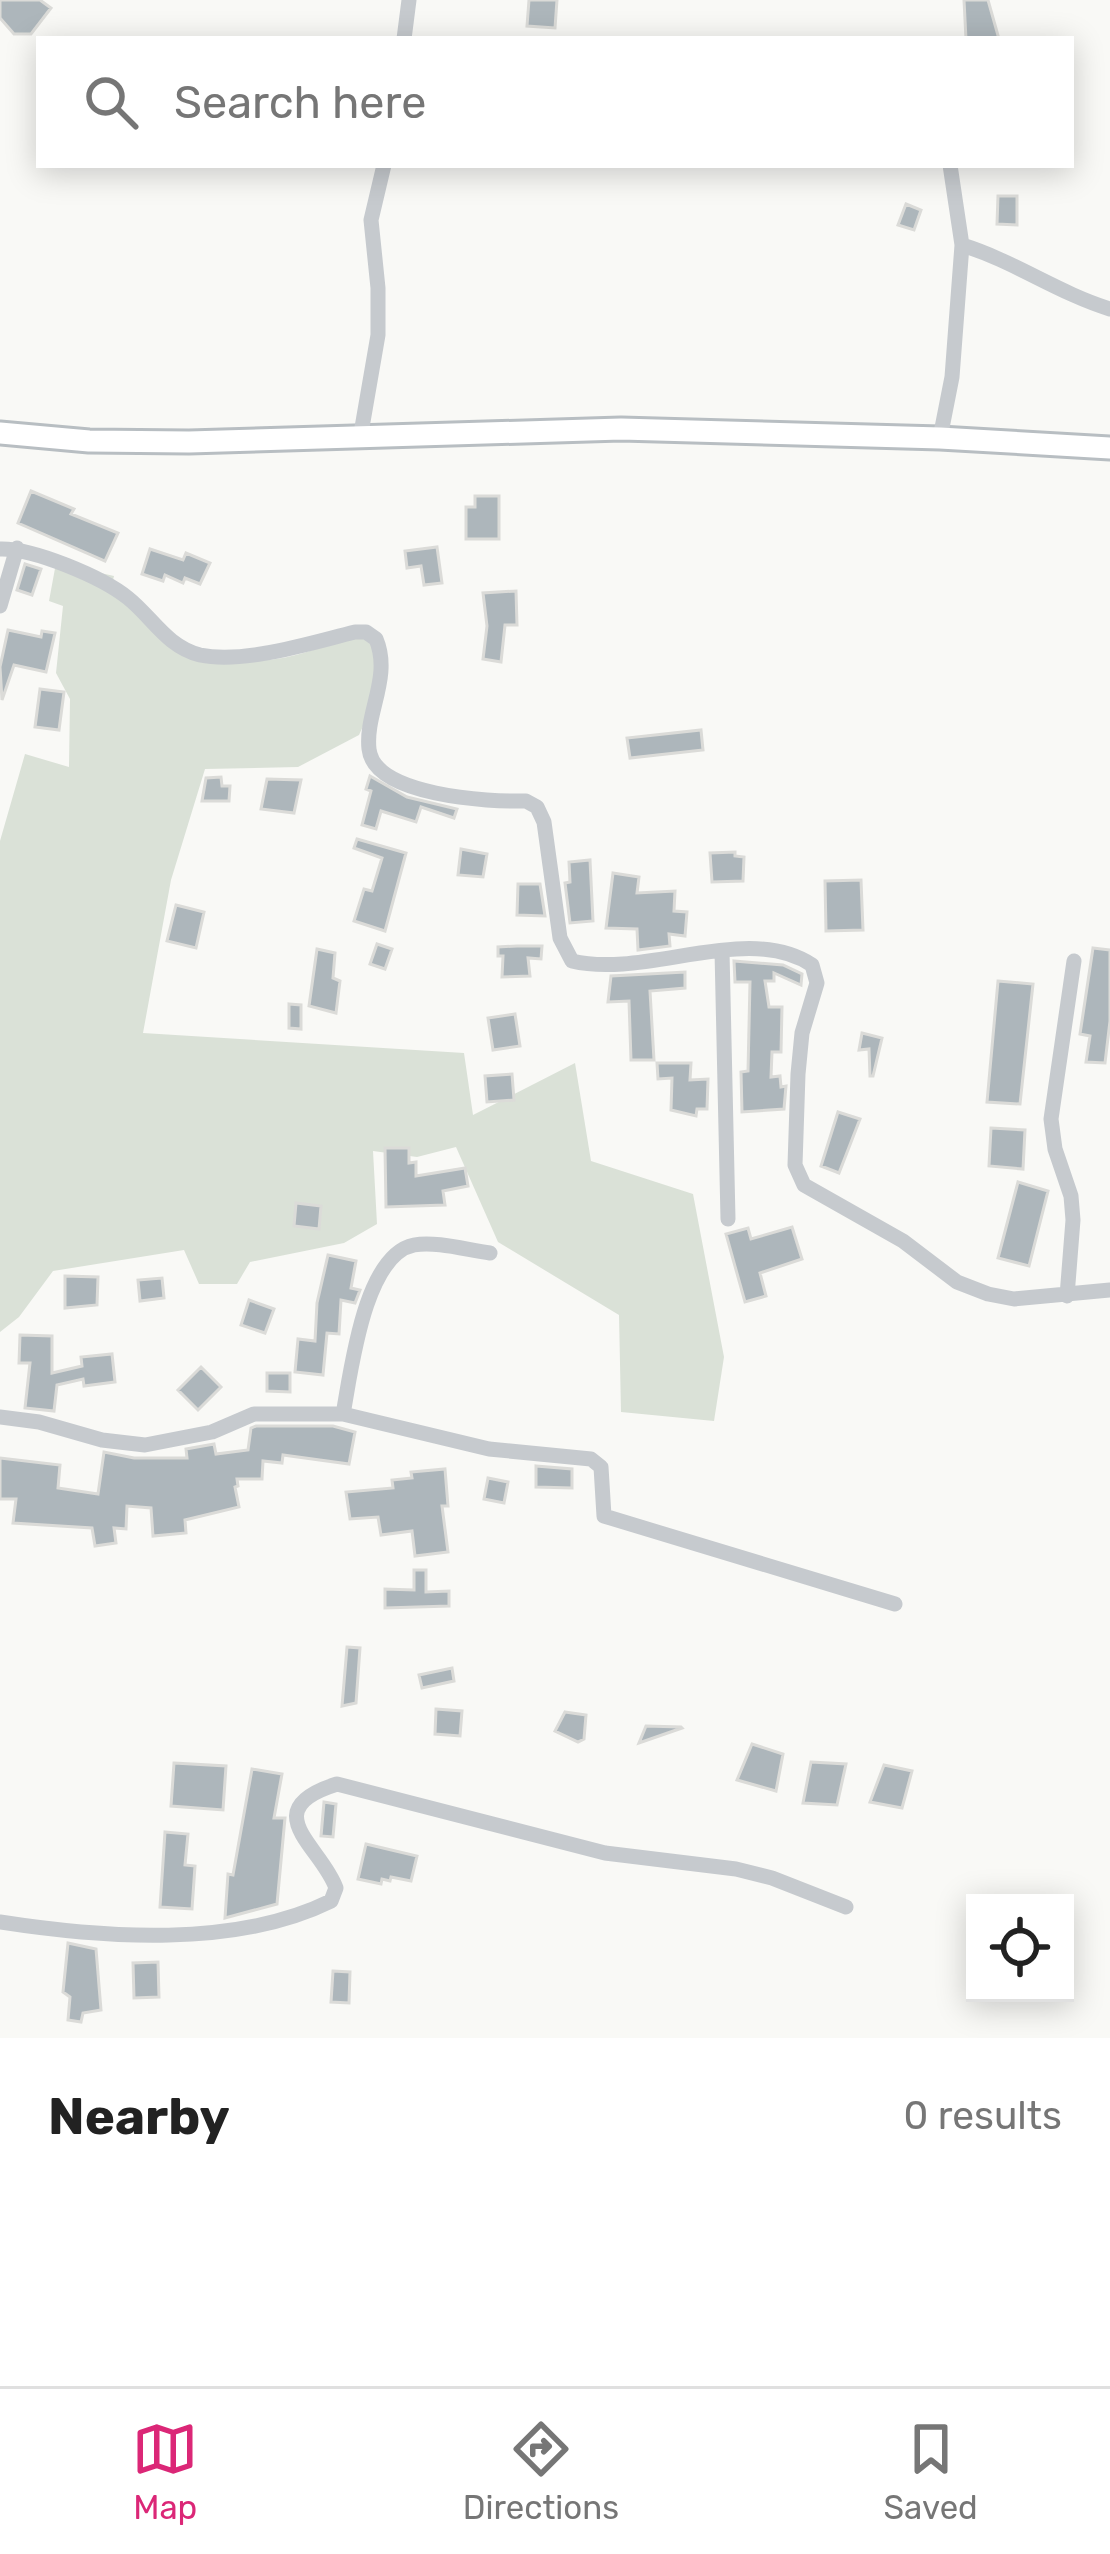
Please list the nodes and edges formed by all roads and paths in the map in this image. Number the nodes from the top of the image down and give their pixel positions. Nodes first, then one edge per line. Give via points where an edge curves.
1 (409, 0) edge
2 (404, 36) edge
3 (383, 168) edge
4 (950, 168) edge
5 (962, 245) junction
6 (1110, 309) edge
7 (0, 433) edge
8 (940, 438) junction
9 (360, 439) junction
10 (1110, 448) edge
11 (9, 549) edge
12 (0, 606) edge
13 (722, 951) junction
14 (1074, 961) dead end
15 (728, 1219) dead end
16 (490, 1252) dead end
17 (1110, 1290) edge
18 (1066, 1296) junction
19 (343, 1414) junction
20 (0, 1417) edge
21 (896, 1604) dead end
22 (846, 1907) dead end
23 (0, 1922) edge

1 - 2 street
3 - 9 street via 371,220 378,335
4 - 5 street
5 - 6 street
5 - 8 street
7 - 9 street via 89,442
8 - 9 street via 621,429
8 - 10 street
11 - 12 street
11 - 13 street via 126,596 176,645 199,654 284,649 366,632 382,663 368,746 374,765 410,787 537,807 560,938 572,961
13 - 15 street
13 - 18 street via 794,954 816,973 798,1074 795,1165 804,1185 957,1282 1014,1299
14 - 18 street via 1052,1119 1073,1220
16 - 19 street via 420,1244 390,1259 368,1303
17 - 18 street
19 - 20 street via 254,1414 145,1445
19 - 21 street via 489,1449 591,1459 601,1467 604,1516
22 - 23 street via 736,1869 605,1853 337,1784 315,1791 296,1820 336,1888 331,1901 305,1913 206,1934

